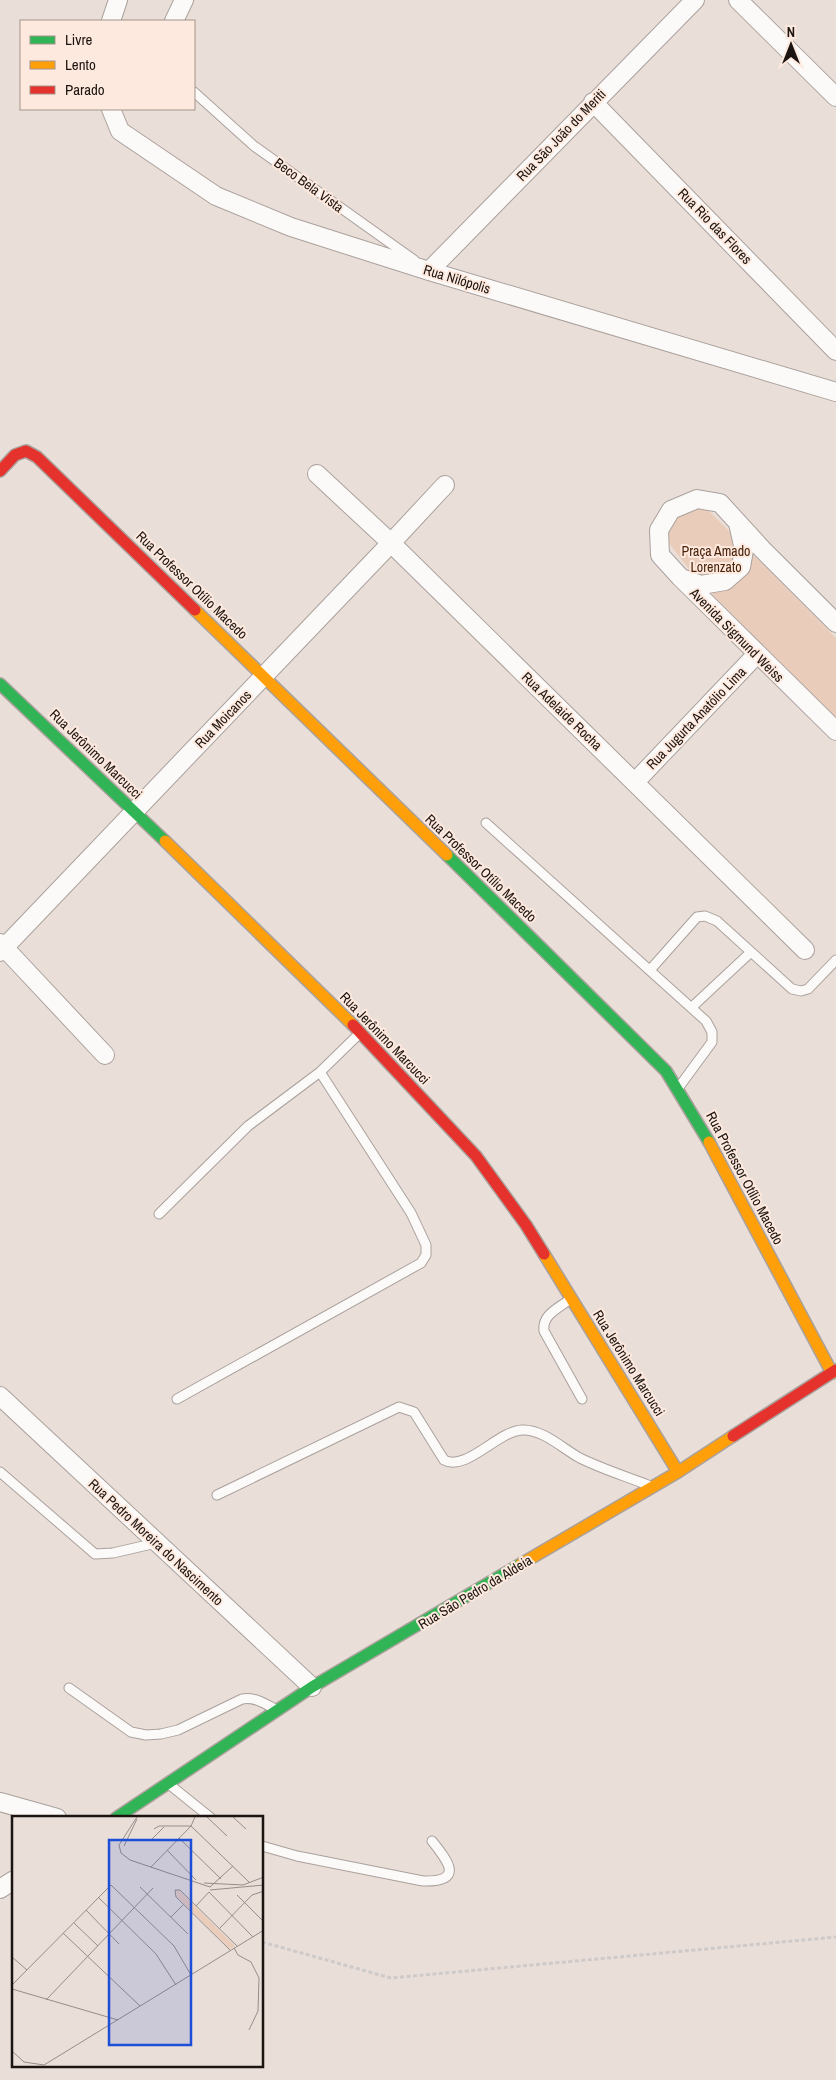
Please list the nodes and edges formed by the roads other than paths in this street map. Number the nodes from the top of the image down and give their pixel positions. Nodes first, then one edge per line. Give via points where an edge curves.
1 (118, 0) edge
2 (184, 0) edge
3 (694, 0) edge
4 (738, 0) edge
5 (111, 20) edge
6 (174, 20) edge
7 (195, 93) edge
8 (836, 96) edge
9 (594, 102) junction
10 (112, 110) edge
11 (429, 271) junction
12 (836, 351) edge
13 (836, 392) edge
14 (0, 470) edge
15 (317, 474) dead end
16 (445, 485) dead end
17 (738, 523) junction
18 (391, 543) junction
19 (680, 577) junction
20 (836, 623) edge
21 (756, 654) junction
22 (264, 676) junction
23 (0, 684) edge
24 (836, 731) edge
25 (635, 782) junction
26 (135, 812) junction
27 (486, 823) dead end
28 (1, 948) edge
29 (805, 950) dead end
30 (751, 952) junction
31 (836, 960) edge
32 (650, 970) junction
33 (692, 1007) junction
34 (361, 1033) junction
35 (105, 1055) dead end
36 (320, 1072) junction
37 (678, 1089) junction
38 (159, 1214) dead end
39 (572, 1299) junction
40 (834, 1371) edge
41 (0, 1396) edge
42 (177, 1398) dead end
43 (582, 1398) dead end
44 (0, 1472) edge
45 (678, 1472) junction
46 (652, 1487) junction
47 (217, 1495) dead end
48 (157, 1542) junction
49 (312, 1687) junction
50 (69, 1688) dead end
51 (278, 1710) junction
52 (168, 1783) junction
53 (0, 1802) edge
54 (50, 1816) edge
55 (119, 1816) edge
56 (208, 1816) edge
57 (432, 1841) dead end
58 (264, 1847) edge
59 (12, 1881) edge
60 (0, 1889) edge

1 - 5 street
2 - 6 street
3 - 9 street, Rua São João do Meriti
4 - 8 street
7 - 11 lane, Beco Bela Vista via 254,146
9 - 11 street, Rua São João do Meriti
9 - 12 street, Rua Rio das Flores
10 - 11 street, Rua Nilópolis via 120,131 216,196 291,227
11 - 13 street, Rua Nilópolis
14 - 22 street, Rua Professor Otílio Macedo via 15,455 26,451 37,457
15 - 18 street, Rua Adelaide Rocha
16 - 18 street, Rua Moicanos
17 - 19 street via 744,550 741,567 725,581 702,585
17 - 19 street, Avenida Sigmund Weiss via 720,503 697,499 671,510 659,530 660,555
17 - 20 street, Avenida Sigmund Weiss
18 - 22 street, Rua Moicanos
18 - 25 street, Rua Adelaide Rocha
19 - 21 street, Avenida Sigmund Weiss
21 - 24 street, Avenida Sigmund Weiss
21 - 25 street, Rua Jugurta Anatólio Lima
22 - 26 street, Rua Moicanos
22 - 37 street, Rua Professor Otílio Macedo via 666,1071
23 - 26 street, Rua Jerônimo Marcucci
25 - 29 street, Rua Adelaide Rocha
26 - 28 street, Rua Moicanos
26 - 34 street, Rua Jerônimo Marcucci
27 - 32 lane
28 - 35 street
30 - 31 lane via 792,989 801,990 808,989
30 - 32 lane via 717,921 705,916 697,917
30 - 33 lane
32 - 33 lane
33 - 37 lane via 706,1020 712,1032 712,1042
34 - 36 lane
34 - 39 street, Rua Jerônimo Marcucci via 476,1156 526,1225
36 - 38 lane via 248,1126
36 - 42 lane via 411,1213 426,1245 426,1255 420,1263
37 - 40 street, Rua Professor Otílio Macedo via 702,1126
39 - 43 lane via 547,1316 544,1331
39 - 45 street, Rua Jerônimo Marcucci
40 - 45 street, Rua São Pedro da Aldeia
41 - 48 street, Rua Pedro Moreira do Nascimento
44 - 48 lane via 95,1554
45 - 46 street, Rua São Pedro da Aldeia
46 - 47 lane via 591,1463 543,1436 523,1430 511,1432 460,1461 449,1463 414,1412 399,1407
46 - 49 street, Rua São Pedro da Aldeia
48 - 49 street, Rua Pedro Moreira do Nascimento
49 - 51 street, Rua São Pedro da Aldeia
50 - 51 lane via 130,1732 146,1735 178,1730 242,1699 258,1700
51 - 52 street, Rua São Pedro da Aldeia
52 - 55 street, Rua São Pedro da Aldeia
52 - 56 lane
53 - 54 street
57 - 58 lane via 449,1862 450,1870 447,1877 436,1882 307,1858
59 - 60 street

